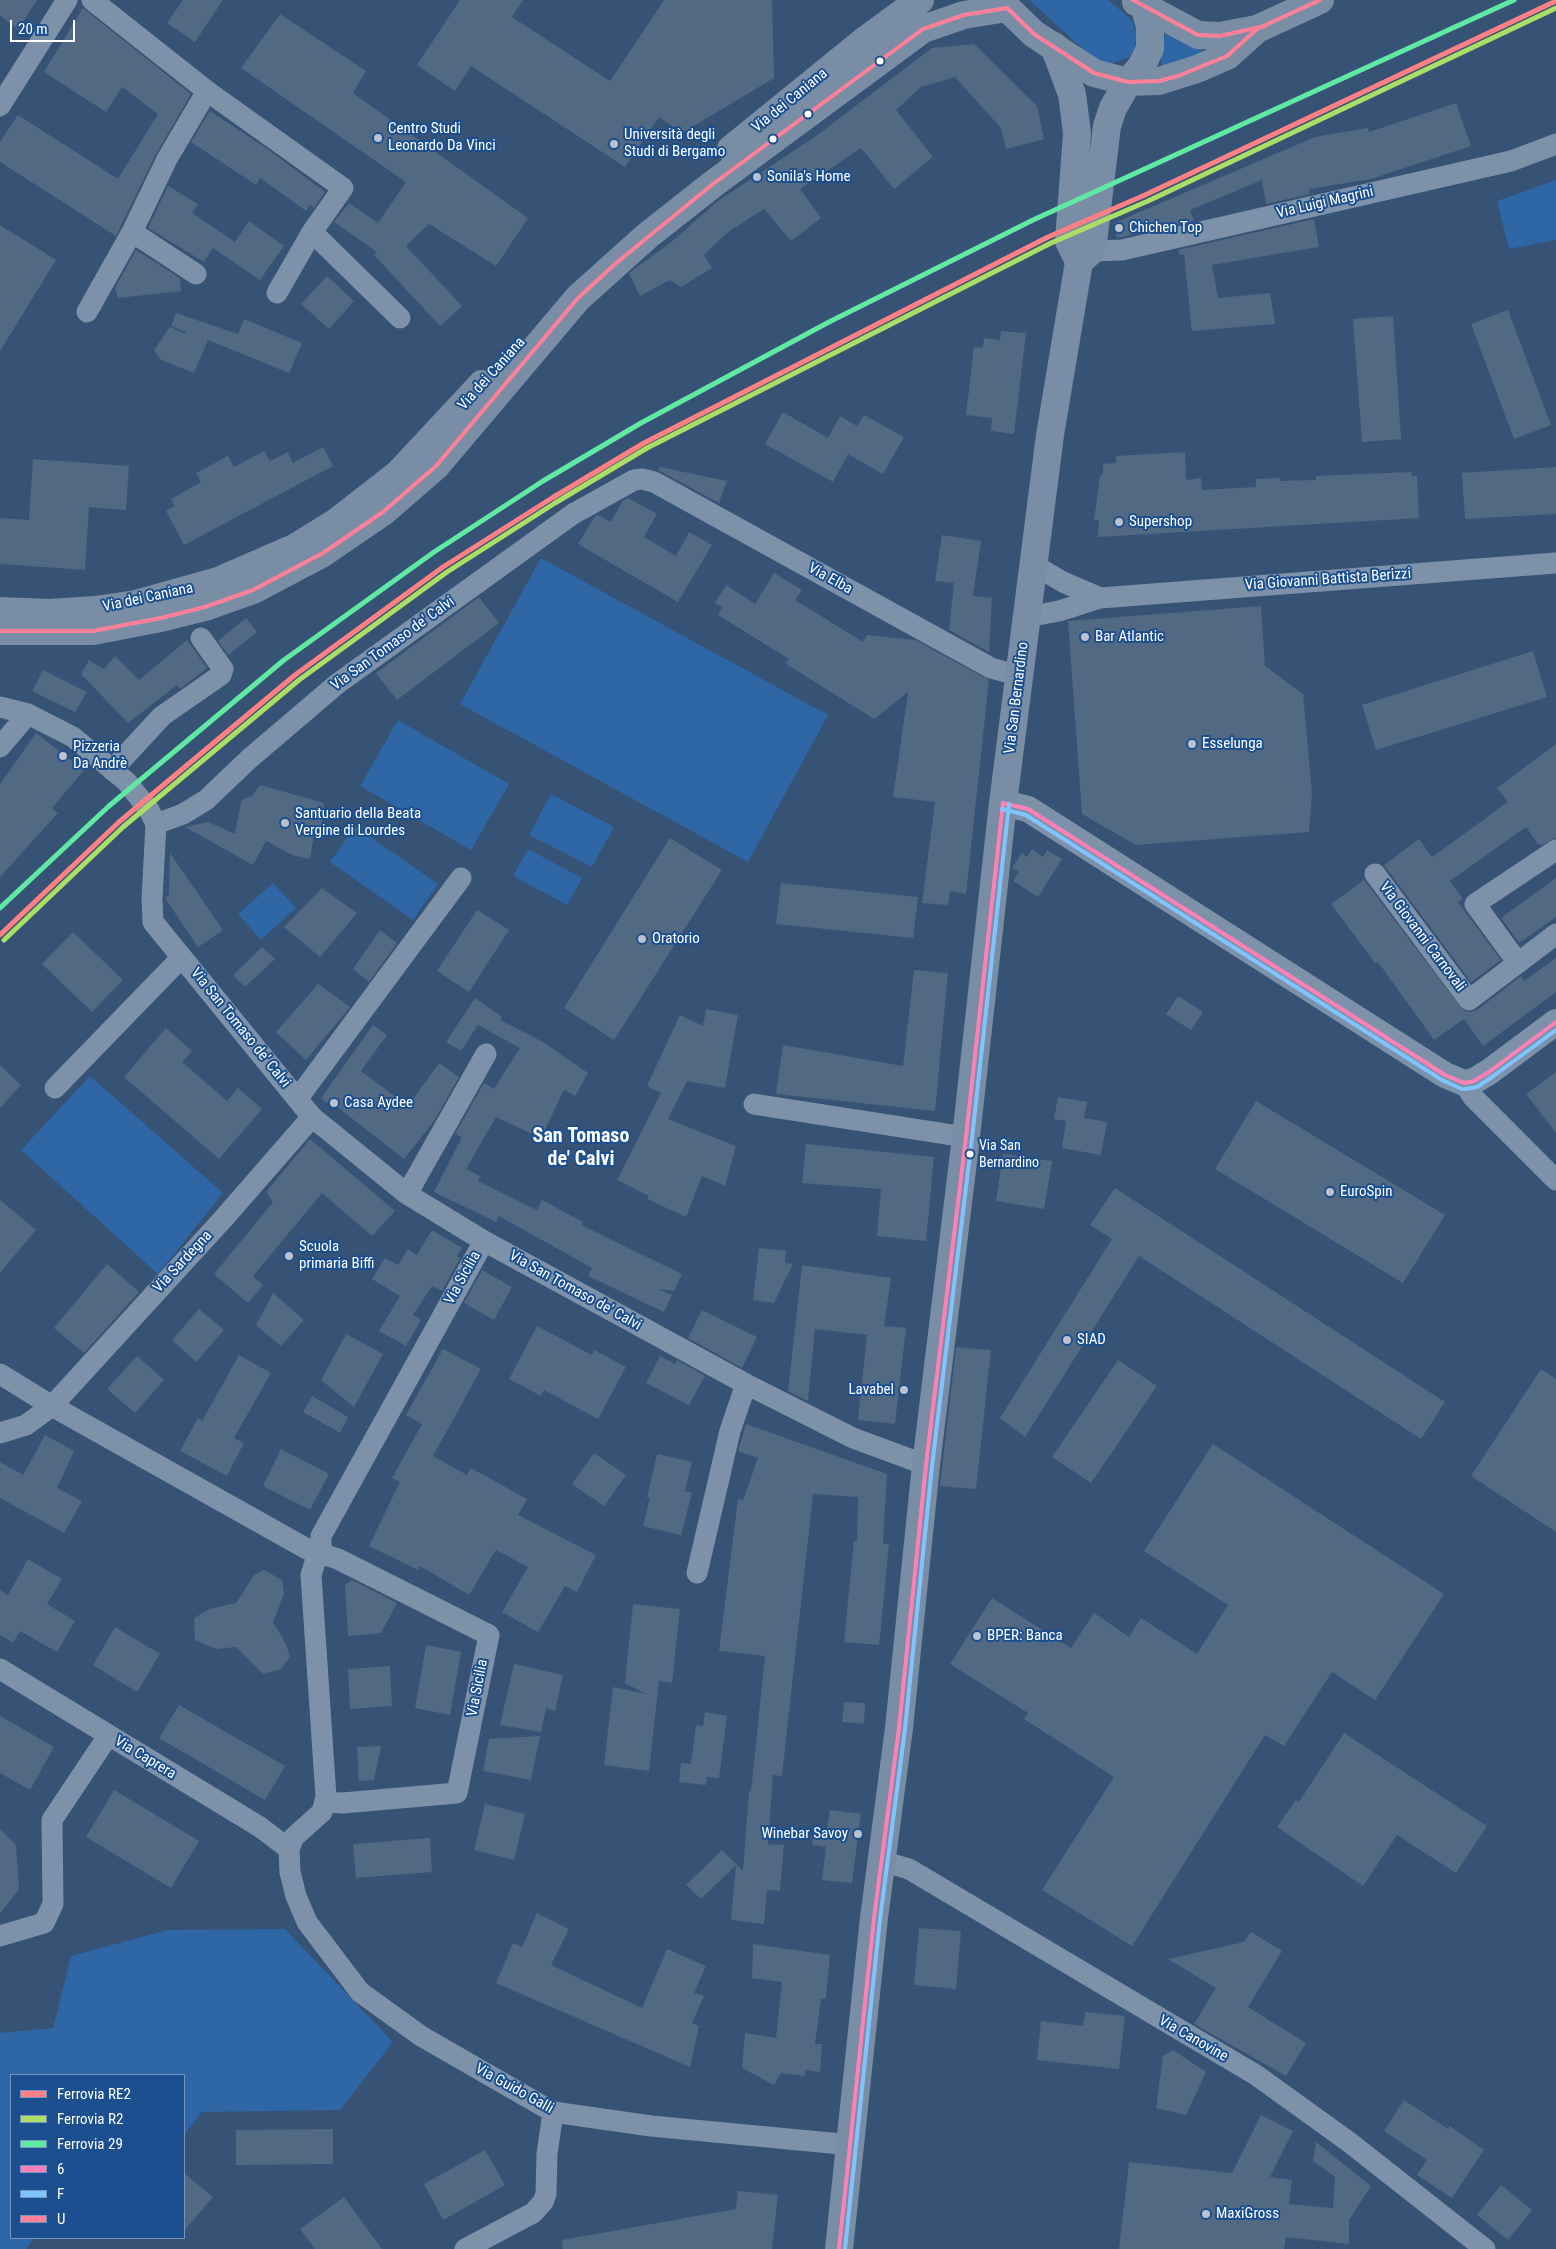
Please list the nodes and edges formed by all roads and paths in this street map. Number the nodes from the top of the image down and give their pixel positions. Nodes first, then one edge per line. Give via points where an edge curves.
1 (67, 0) edge
2 (92, 0) edge
3 (920, 0) edge
4 (1320, 0) edge
5 (1004, 4) edge
6 (1139, 4) edge
7 (1257, 29) junction
8 (1054, 46) junction
9 (1128, 82) junction
10 (208, 91) junction
11 (0, 106) edge
12 (1556, 144) edge
13 (132, 232) junction
14 (312, 232) junction
15 (1085, 256) junction
16 (196, 274) dead end
17 (277, 293) dead end
18 (87, 312) dead end
19 (400, 318) dead end
20 (642, 479) joint
21 (1556, 562) edge
22 (1034, 565) junction
23 (1100, 598) junction
24 (0, 611) edge
25 (1027, 617) junction
26 (0, 631) edge
27 (201, 638) dead end
28 (1020, 676) junction
29 (0, 707) edge
30 (28, 714) junction
31 (0, 747) edge
32 (112, 770) junction
33 (1003, 803) junction
34 (156, 824) junction
35 (1556, 850) edge
36 (1375, 874) dead end
37 (461, 878) dead end
38 (1556, 934) edge
39 (182, 957) junction
40 (1518, 963) junction
41 (1556, 1022) edge
42 (486, 1054) dead end
43 (1464, 1083) junction
44 (55, 1088) dead end
45 (298, 1098) junction
46 (754, 1104) dead end
47 (312, 1117) junction
48 (966, 1137) junction
49 (1556, 1180) edge
50 (407, 1194) junction
51 (484, 1241) junction
52 (0, 1374) edge
53 (746, 1384) junction
54 (52, 1406) junction
55 (0, 1432) edge
56 (926, 1465) junction
57 (321, 1555) junction
58 (697, 1573) dead end
59 (0, 1669) edge
60 (108, 1736) junction
61 (325, 1802) junction
62 (290, 1849) junction
63 (882, 1861) junction
64 (0, 1936) edge
65 (553, 2112) junction
66 (852, 2145) junction
67 (465, 2249) edge
68 (839, 2249) edge
69 (1485, 2249) edge

1 - 11 street
2 - 10 street
3 - 24 main road, Via dei Caniana via 856,47 595,260 424,449 375,494 336,523 260,564 183,592 95,610 49,613
4 - 7 main road
5 - 8 main road via 1034,34
5 - 26 main road, Via dei Caniana via 922,29 654,230 578,298 436,466 383,512 323,554 253,590 162,618 93,630
6 - 7 main road via 1198,36 1220,36
6 - 9 main road, Via San Bernardino via 1150,27 1150,49
7 - 9 main road via 1227,56 1197,69 1159,81
8 - 9 main road via 1094,73
8 - 15 main road via 1072,94 1077,133 1069,241
9 - 15 main road, Via San Bernardino via 1113,108 1104,136
10 - 13 street via 167,158
10 - 14 street via 343,188
12 - 15 street, Via Luigi Magrini via 1511,161
13 - 16 street
13 - 18 street
14 - 17 street
14 - 19 street
15 - 22 main road, Via San Bernardino via 1050,435
20 - 28 street, Via Elba via 654,482 991,668
20 - 34 street, Via San Tomaso de' Calvi via 624,484 572,514 338,684 206,800 183,814
21 - 23 street, Via Giovanni Battista Berizzi
22 - 23 street, Via Giovanni Battista Berizzi
22 - 25 main road, Via San Bernardino
23 - 25 street, Via Giovanni Battista Berizzi
25 - 28 main road, Via San Bernardino
27 - 32 street via 223,669 220,675 162,716
28 - 33 main road, Via San Bernardino
29 - 30 street
30 - 31 street
30 - 32 street via 73,737
32 - 34 street via 127,782
33 - 43 street via 1028,809 1445,1075
33 - 48 main road, Via San Bernardino
34 - 39 street, Via San Tomaso de' Calvi via 153,922
35 - 40 street via 1475,904
36 - 40 street, Via Giovanni Carnovali via 1469,1000
37 - 45 street, Via San Tomaso de' Calvi
38 - 40 street, Via Giovanni Carnovali
39 - 44 street, Via San Tomaso de' Calvi
39 - 45 street, Via San Tomaso de' Calvi
41 - 43 street via 1490,1072
42 - 50 street
43 - 49 street via 1473,1097
45 - 47 street, Via San Tomaso de' Calvi
46 - 48 street
47 - 50 street, Via San Tomaso de' Calvi
47 - 54 street, Via Sardegna
48 - 56 main road, Via San Bernardino
50 - 51 street, Via San Tomaso de' Calvi
51 - 53 street, Via San Tomaso de' Calvi
51 - 57 street, Via Sicilia via 321,1536
52 - 54 street
53 - 56 street, Via San Tomaso de' Calvi via 853,1438
53 - 58 street via 730,1431
54 - 55 street, Via Sardegna via 26,1425
54 - 57 street
56 - 63 main road, Via San Bernardino
57 - 61 street, Via Sicilia via 311,1575
57 - 61 street, Via Sicilia via 338,1559 489,1635 457,1794
59 - 60 street, Via Caprera
60 - 62 street, Via Caprera via 260,1827
60 - 64 street via 52,1820 53,1904 44,1923
61 - 62 street via 315,1819 294,1837
62 - 65 street, Via Guido Galli via 290,1872 306,1922 360,1992 421,2036
63 - 66 main road, Via San Bernardino
63 - 69 street, Via Canovine via 910,1869 1256,2075 1349,2142
65 - 66 street, Via Guido Galli via 651,2126
65 - 67 street via 543,2202 533,2213
66 - 68 main road, Via San Bernardino

